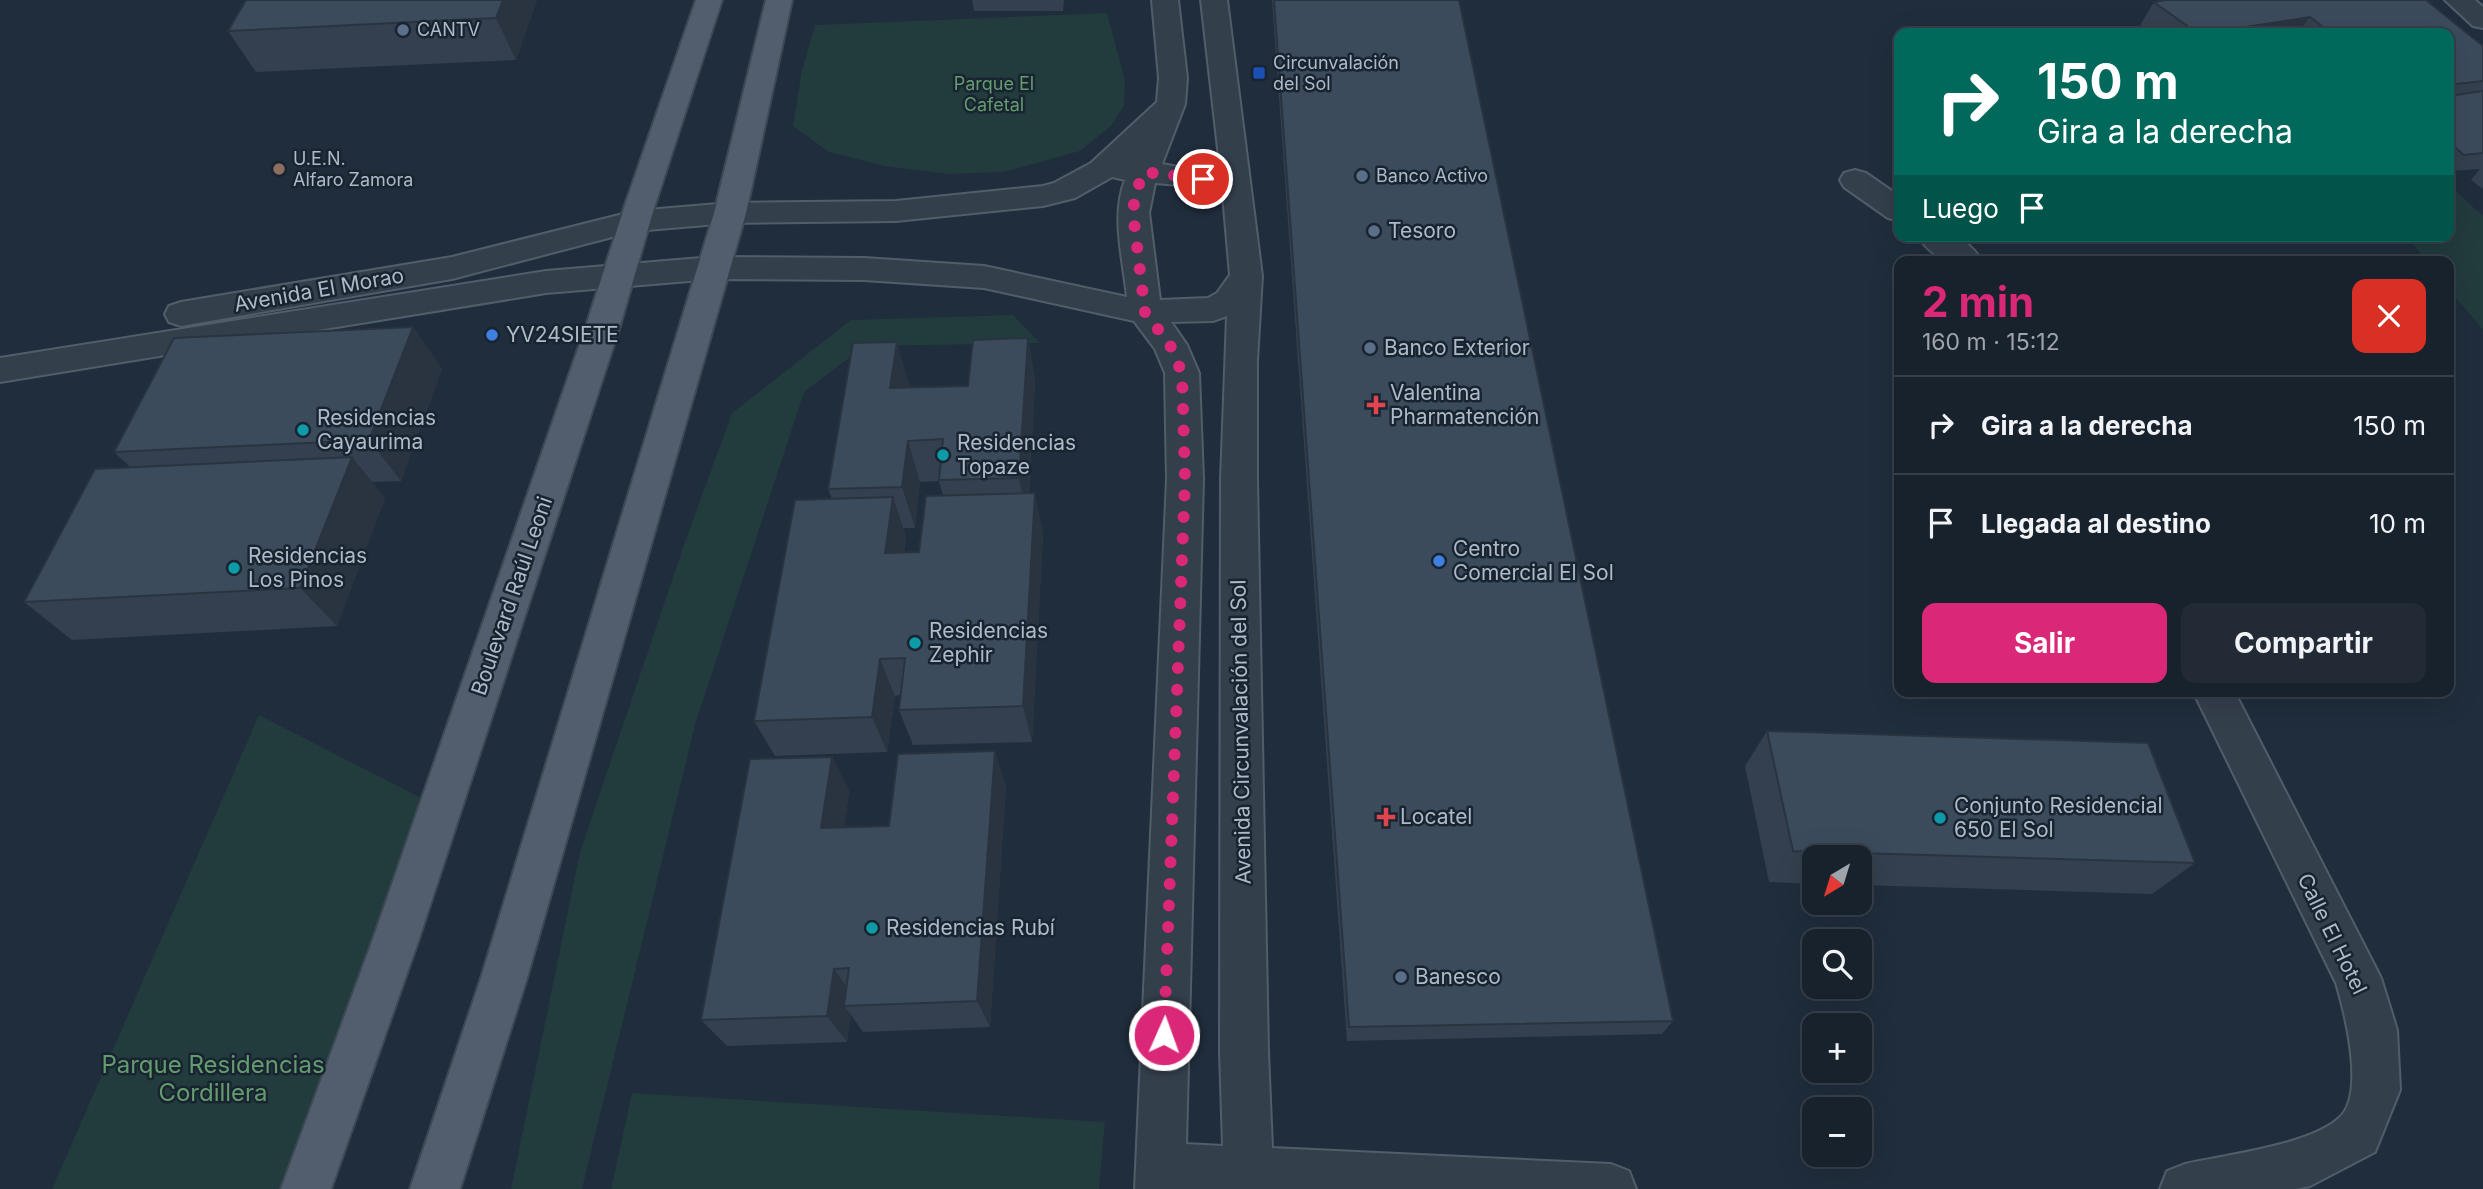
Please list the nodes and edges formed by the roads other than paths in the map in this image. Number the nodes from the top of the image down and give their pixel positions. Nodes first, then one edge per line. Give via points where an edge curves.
1 (709, 0) edge
2 (779, 0) edge
3 (1165, 0) edge
4 (1214, 0) edge
5 (2458, 0) edge
6 (2483, 20) edge
7 (1171, 104) junction
8 (1102, 170) junction
9 (1144, 172) junction
10 (1855, 180) dead end
11 (1238, 189) junction
12 (1894, 207) edge
13 (730, 213) junction
14 (635, 220) junction
15 (1942, 242) edge
16 (1960, 256) edge
17 (713, 268) junction
18 (618, 275) junction
19 (1246, 276) junction
20 (1145, 312) junction
21 (0, 345) edge
22 (0, 370) edge
23 (2216, 697) edge
24 (1160, 1178) edge
25 (1249, 1181) edge
26 (306, 1189) edge
27 (435, 1189) edge
28 (1611, 1189) edge
29 (2185, 1189) edge

1 - 14 main road, Boulevard Raúl Leoni
2 - 13 main road
3 - 7 street
4 - 11 street, Avenida Circunvalación del Sol
5 - 6 street
7 - 8 street
7 - 9 street
8 - 9 street
8 - 13 street via 1064,191 1044,196 896,211
9 - 11 street
9 - 20 street via 1133,213
10 - 12 street
11 - 19 street, Avenida Circunvalación del Sol
13 - 14 street, Avenida El Morao
13 - 17 main road
14 - 18 main road, Boulevard Raúl Leoni
14 - 21 street, Avenida El Morao via 452,268
15 - 16 street
17 - 18 street, Avenida El Morao
17 - 20 street via 839,268 984,276
17 - 27 main road via 508,965
18 - 22 street, Avenida El Morao via 546,282
18 - 26 main road, Boulevard Raúl Leoni via 405,913
19 - 20 street via 1229,301 1213,309
19 - 25 street, Avenida Circunvalación del Sol via 1239,480
20 - 24 street via 1170,345 1182,373 1185,479
23 - 29 street, Calle El Hotel via 2357,978 2373,1030 2376,1090 2358,1135 2310,1161
24 - 25 street
25 - 28 street

